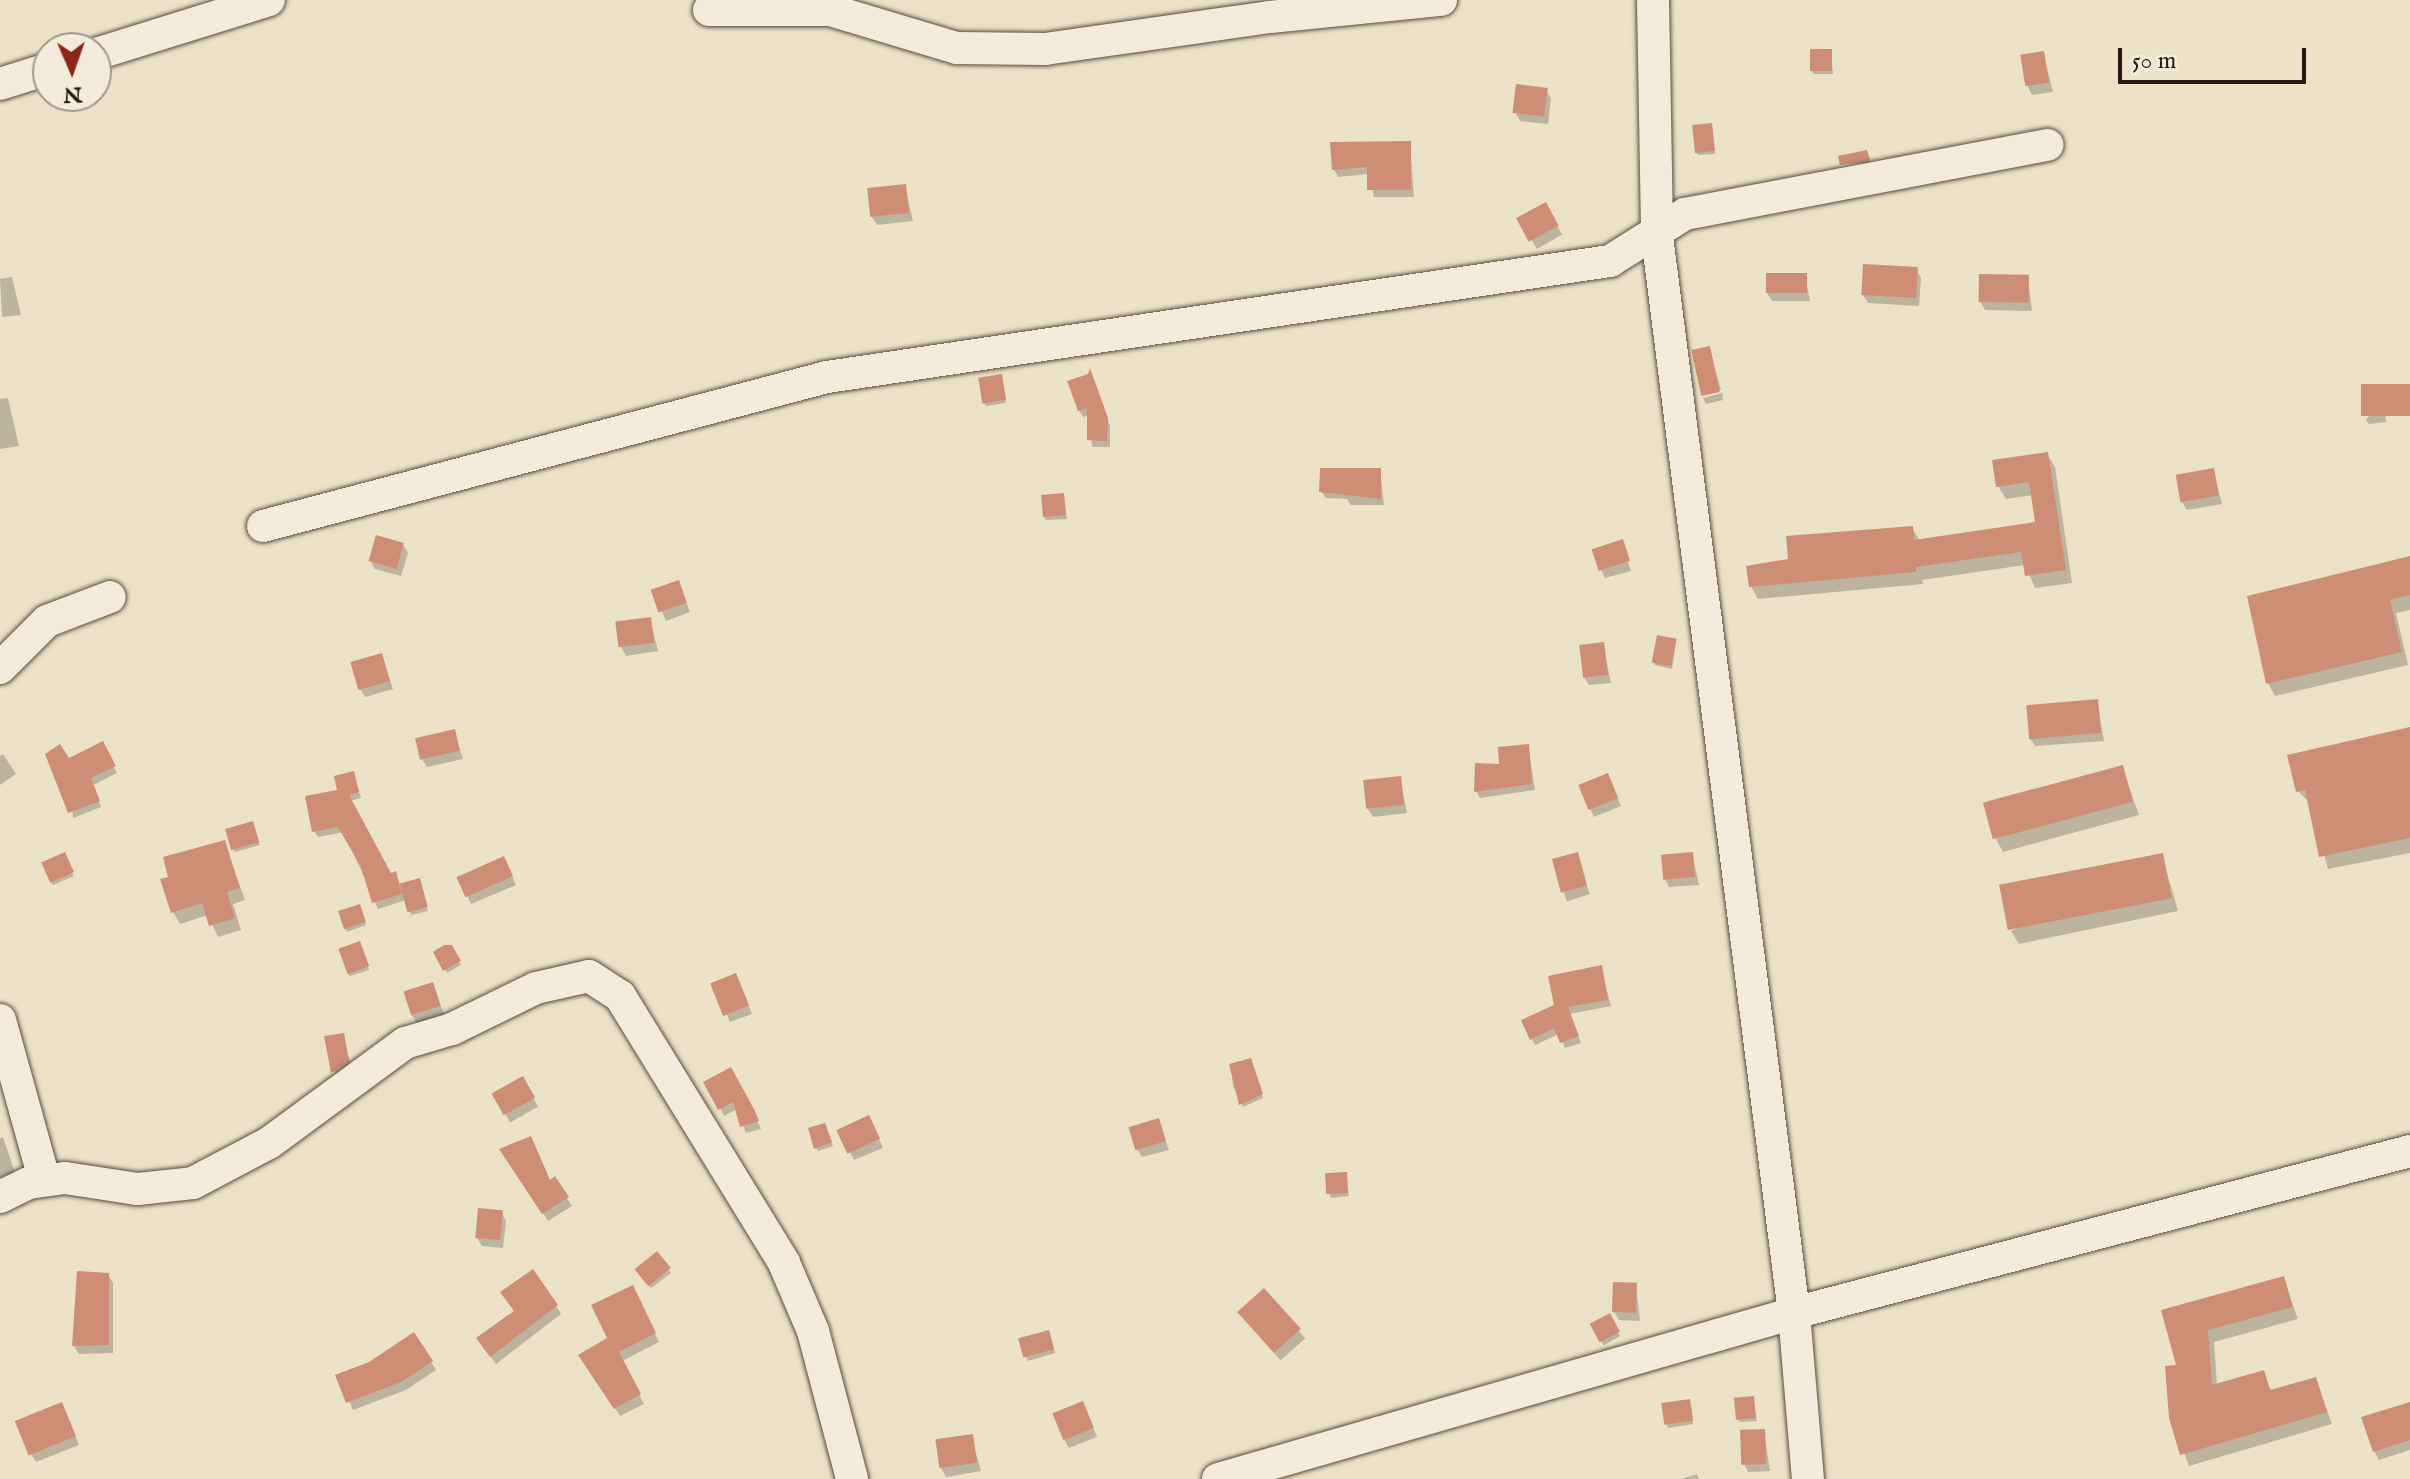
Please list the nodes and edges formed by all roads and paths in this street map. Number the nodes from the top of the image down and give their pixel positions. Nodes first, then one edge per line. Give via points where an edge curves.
1 (269, 0) edge
2 (1441, 0) edge
3 (1653, 0) edge
4 (709, 10) dead end
5 (112, 49) edge
6 (32, 74) edge
7 (0, 84) edge
8 (2048, 145) dead end
9 (1657, 236) junction
10 (263, 526) dead end
11 (110, 597) dead end
12 (0, 668) edge
13 (0, 1020) edge
14 (2410, 1151) edge
15 (44, 1179) junction
16 (0, 1197) edge
17 (1794, 1313) junction
18 (852, 1479) edge
19 (1218, 1479) edge
20 (1808, 1479) edge

1 - 5 street
2 - 4 street via 1270,17 1045,49 957,48 830,10
3 - 9 street
6 - 7 street
8 - 9 street via 1685,214
9 - 10 street via 1610,261 827,377
9 - 17 street
11 - 12 street via 47,621
13 - 15 street
14 - 17 street
15 - 16 street
15 - 18 street via 138,1189 193,1183 269,1143 405,1043 452,1029 536,988 589,976 620,996 784,1263 813,1331
17 - 19 street
17 - 20 street

